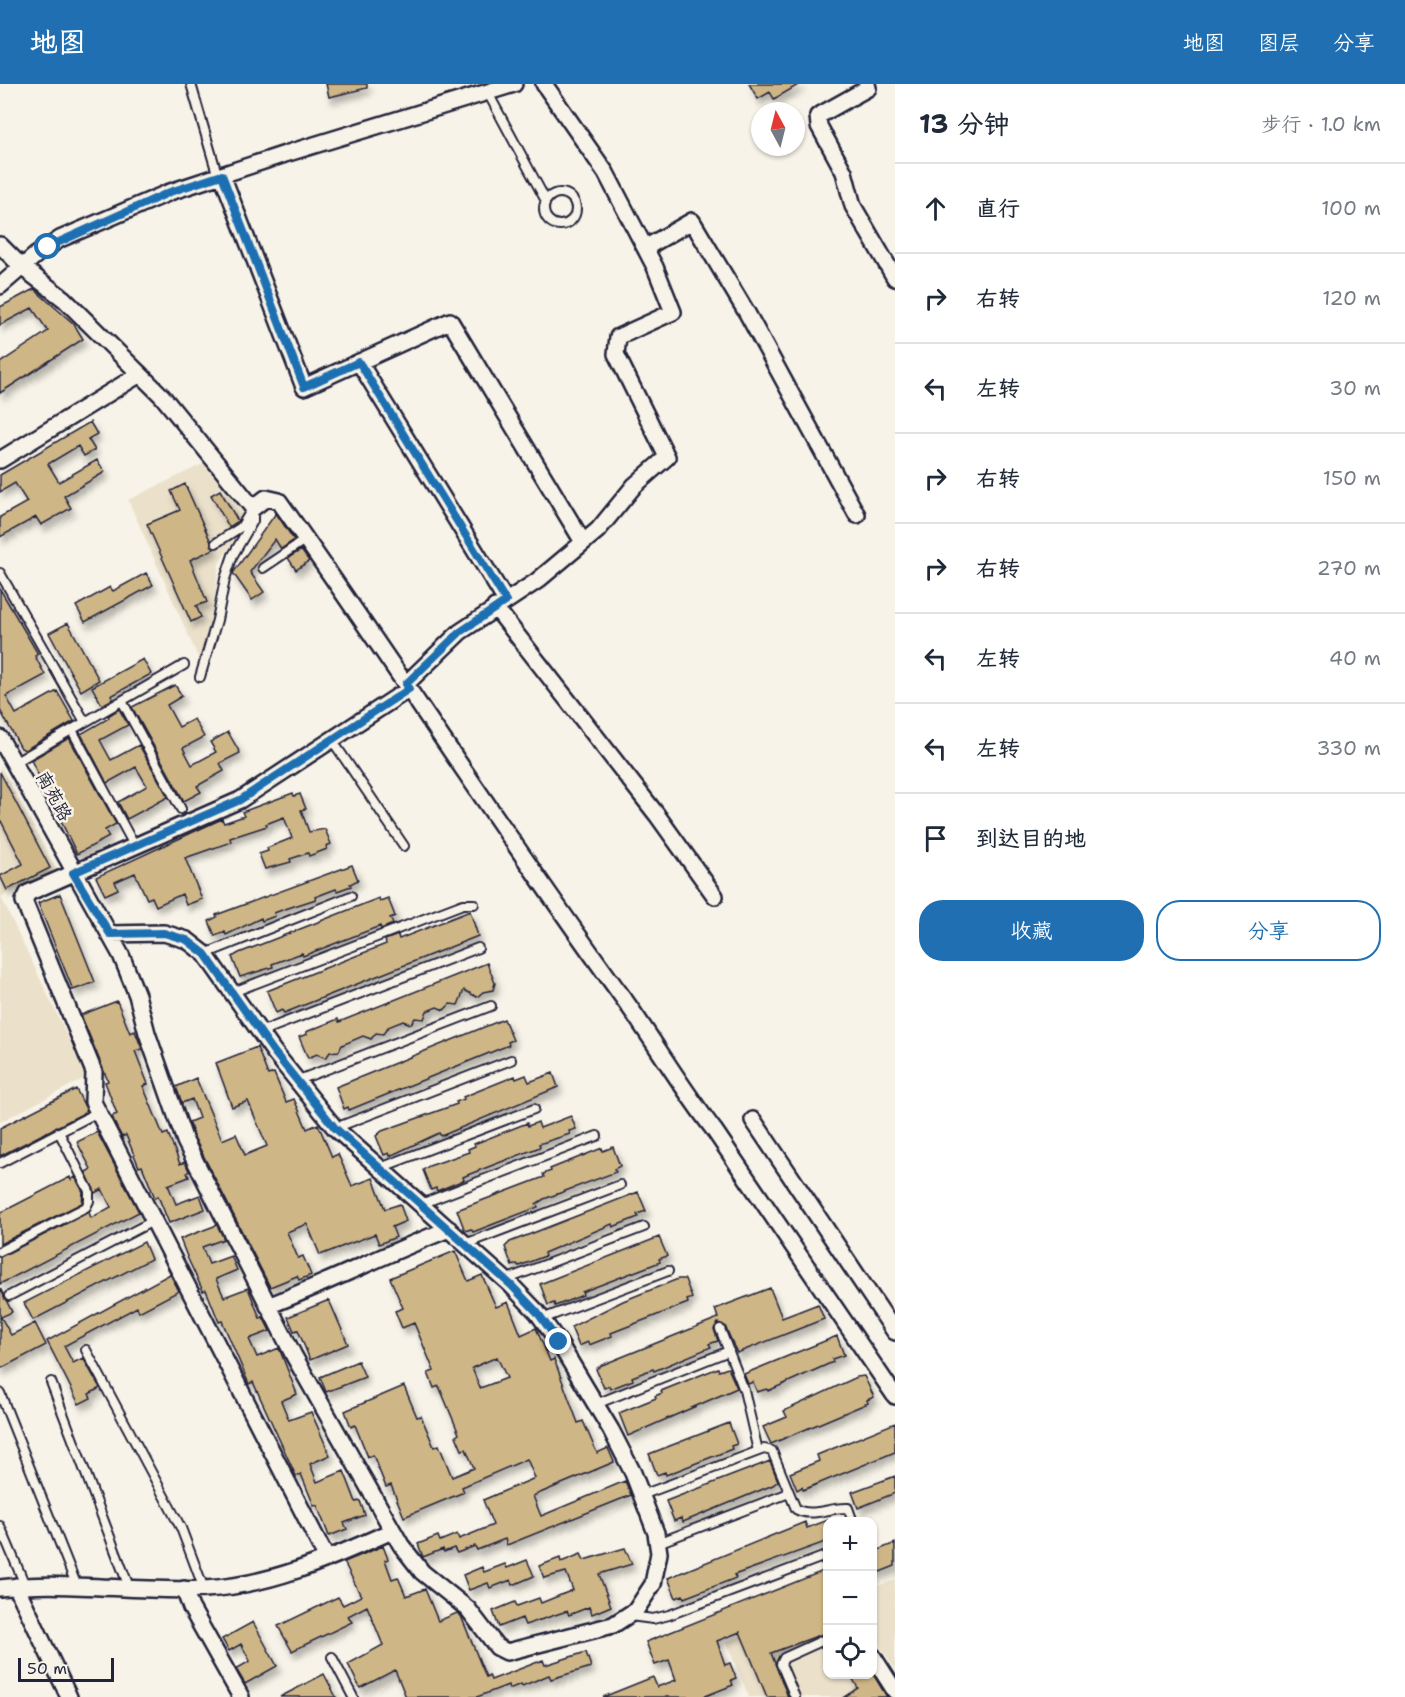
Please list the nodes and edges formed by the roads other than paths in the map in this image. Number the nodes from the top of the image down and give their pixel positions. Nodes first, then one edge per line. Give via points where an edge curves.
1 (191, 84) edge
2 (514, 84) edge
3 (544, 84) edge
4 (867, 84) edge
5 (486, 88) edge
6 (220, 176) junction
7 (546, 201) junction
8 (0, 245) edge
9 (645, 248) junction
10 (22, 267) junction
11 (895, 278) edge
12 (0, 286) edge
13 (359, 362) junction
14 (140, 375) junction
15 (0, 460) edge
16 (253, 508) junction
17 (857, 515) dead end
18 (306, 539) junction
19 (583, 542) junction
20 (216, 543) dead end
21 (263, 568) dead end
22 (0, 573) edge
23 (500, 604) junction
24 (184, 665) dead end
25 (200, 677) dead end
26 (407, 686) junction
27 (122, 701) junction
28 (85, 722) junction
29 (72, 730) junction
30 (0, 738) edge
31 (332, 740) junction
32 (14, 763) junction
33 (181, 809) dead end
34 (404, 846) dead end
35 (135, 847) junction
36 (73, 873) junction
37 (351, 896) dead end
38 (715, 896) dead end
39 (474, 904) dead end
40 (110, 934) junction
41 (478, 948) dead end
42 (205, 954) junction
43 (233, 992) junction
44 (491, 1006) dead end
45 (260, 1032) junction
46 (511, 1060) dead end
47 (296, 1081) junction
48 (534, 1109) dead end
49 (98, 1112) junction
50 (753, 1120) dead end
51 (335, 1128) junction
52 (59, 1132) junction
53 (597, 1136) dead end
54 (0, 1163) edge
55 (380, 1168) junction
56 (620, 1185) dead end
57 (421, 1204) junction
58 (153, 1221) junction
59 (644, 1227) dead end
60 (449, 1229) junction
61 (465, 1244) junction
62 (0, 1251) edge
63 (669, 1271) dead end
64 (505, 1280) junction
65 (9, 1296) dead end
66 (268, 1306) junction
67 (542, 1319) junction
68 (720, 1329) dead end
69 (895, 1332) edge
70 (86, 1350) dead end
71 (729, 1351) junction
72 (51, 1382) dead end
73 (0, 1393) edge
74 (895, 1396) edge
75 (596, 1404) junction
76 (758, 1451) junction
77 (789, 1493) junction
78 (642, 1495) junction
79 (851, 1517) edge
80 (0, 1526) edge
81 (392, 1531) junction
82 (658, 1543) junction
83 (823, 1557) edge
84 (327, 1559) junction
85 (76, 1584) junction
86 (20, 1586) junction
87 (129, 1587) junction
88 (0, 1588) edge
89 (184, 1589) junction
90 (204, 1589) junction
91 (629, 1616) junction
92 (823, 1640) edge
93 (332, 1657) dead end
94 (877, 1662) edge
95 (895, 1691) edge
96 (69, 1697) edge
97 (241, 1697) edge
98 (353, 1697) edge
99 (795, 1697) edge

1 - 6 lane
2 - 5 street
3 - 9 street via 606,173
4 - 11 street via 868,88 818,116 819,126 841,164 853,206
5 - 6 street
5 - 7 lane
6 - 10 street via 170,192 60,239
6 - 13 street via 304,387
7 - 7 lane via 560,193 569,196 576,204 575,216 566,224 555,225 546,217
8 - 10 street
9 - 17 street via 692,221
9 - 19 street via 673,312 618,337 615,350 667,457 634,486 609,519
10 - 12 street
10 - 14 street via 64,299
13 - 19 street via 450,321
13 - 23 street
14 - 15 street
14 - 16 street via 162,396
16 - 18 street via 266,498 279,501
16 - 20 lane via 241,527
16 - 25 lane via 254,521 233,555 225,579
18 - 21 lane
18 - 26 street
19 - 23 street via 537,581
22 - 28 lane
23 - 26 street via 460,632
23 - 38 street
24 - 27 lane
26 - 31 street
26 - 74 street
27 - 28 lane
27 - 33 lane
28 - 29 lane
29 - 32 lane
29 - 35 lane
30 - 32 street, 南苑路
31 - 34 lane
31 - 35 street via 240,800
32 - 36 street, 南苑路
35 - 36 street
36 - 40 street, 南苑路
36 - 49 street via 28,893 24,904 94,1072 92,1098
37 - 42 lane
39 - 43 lane via 463,904
40 - 42 street via 164,933 187,940
40 - 66 street, 南苑路 via 137,995 184,1141
41 - 45 lane
42 - 43 street
43 - 45 street
44 - 47 lane
45 - 47 street
46 - 51 lane
47 - 51 street
48 - 55 lane
49 - 52 lane
49 - 58 street
50 - 69 street
51 - 55 street
52 - 54 lane
52 - 62 lane via 89,1191 89,1201 86,1207
53 - 57 lane
55 - 57 street
56 - 61 lane
57 - 60 street
58 - 65 lane
58 - 84 street
59 - 64 lane
60 - 61 street
60 - 66 street
61 - 64 street
63 - 67 lane
64 - 67 street
66 - 81 street, 南苑路
67 - 75 street
68 - 71 lane
70 - 90 lane via 181,1528
71 - 75 lane
71 - 76 lane via 744,1390
72 - 87 lane
73 - 85 lane
75 - 78 street
76 - 77 lane via 772,1451
76 - 78 lane
77 - 79 lane via 802,1513 848,1508
77 - 82 lane
78 - 82 street
80 - 86 lane
81 - 84 street
81 - 91 street, 南苑路 via 422,1572 468,1609 497,1647 507,1652 604,1628
82 - 91 street via 653,1584
83 - 91 lane via 669,1615 653,1619
84 - 90 street via 271,1579
85 - 86 street
85 - 87 street
86 - 88 street
86 - 96 street
87 - 89 street
89 - 90 street
89 - 97 street via 190,1608
92 - 99 lane via 784,1658 781,1664
93 - 98 lane
94 - 95 street

